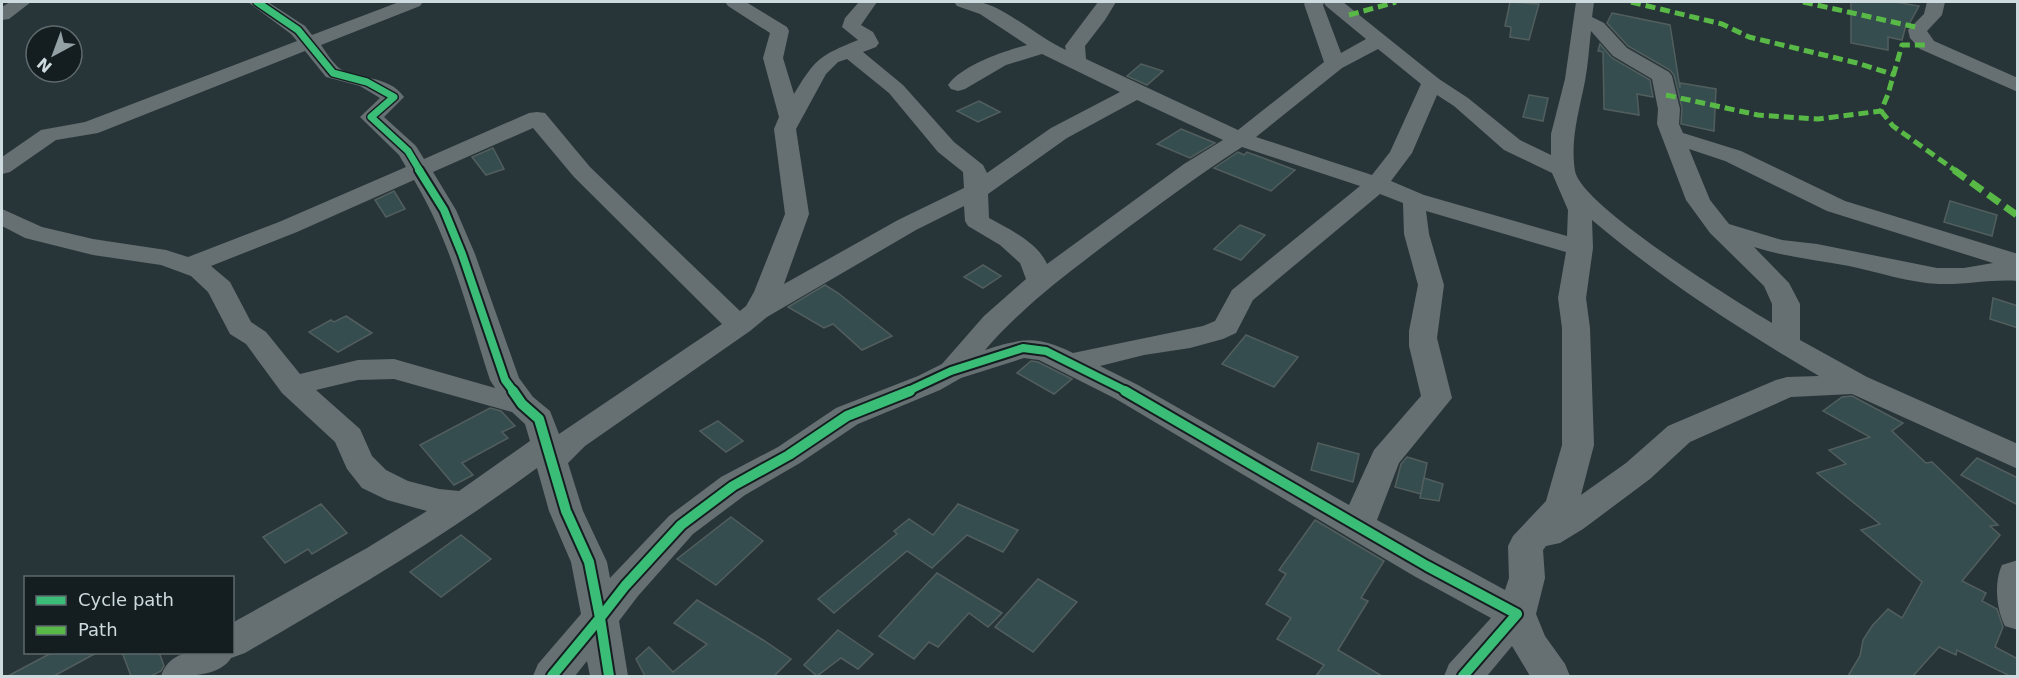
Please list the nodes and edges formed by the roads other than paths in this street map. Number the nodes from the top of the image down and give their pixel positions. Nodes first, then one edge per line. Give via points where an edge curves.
1 (22, 2) edge
2 (257, 2) edge
3 (414, 2) edge
4 (734, 2) edge
5 (868, 2) edge
6 (963, 2) edge
7 (1107, 2) edge
8 (1316, 2) edge
9 (1332, 2) edge
10 (1936, 2) edge
11 (1584, 10) edge
12 (2, 15) edge
13 (309, 41) junction
14 (1378, 41) junction
15 (1044, 48) junction
16 (849, 51) junction
17 (1076, 62) junction
18 (1335, 64) junction
19 (1432, 83) junction
20 (958, 85) dead end
21 (2018, 86) edge
22 (1136, 92) junction
23 (790, 117) junction
24 (1673, 137) junction
25 (1240, 140) junction
26 (2, 166) edge
27 (419, 169) junction
28 (1568, 178) junction
29 (1377, 184) junction
30 (976, 191) junction
31 (1415, 200) junction
32 (2, 216) edge
33 (1719, 228) junction
34 (1580, 248) junction
35 (2018, 263) edge
36 (188, 266) junction
37 (2018, 273) edge
38 (1040, 281) junction
39 (748, 318) junction
40 (1786, 344) junction
41 (1071, 363) junction
42 (951, 370) junction
43 (1856, 384) junction
44 (294, 386) junction
45 (522, 404) junction
46 (548, 454) junction
47 (2018, 458) edge
48 (465, 504) junction
49 (1358, 525) junction
50 (1525, 546) junction
51 (2018, 574) edge
52 (1517, 614) junction
53 (2018, 615) edge
54 (600, 618) junction
55 (234, 641) edge
56 (212, 654) edge
57 (180, 676) edge
58 (552, 676) edge
59 (609, 676) edge
60 (1463, 676) edge
61 (1551, 676) edge

1 - 12 street
2 - 13 street
3 - 13 street
4 - 23 street via 780,31 773,58
5 - 16 street via 850,27 866,36 869,43
6 - 15 street via 986,10
7 - 17 street via 1075,46
8 - 18 street via 1313,4
9 - 14 street
10 - 21 street via 1931,20 1917,30 1920,39
11 - 24 street via 1620,52 1662,76
11 - 28 street via 1575,79 1562,134
13 - 26 street via 90,128 49,135
13 - 27 street via 333,74 367,82 394,97 371,117 408,151
14 - 18 street
14 - 19 street
15 - 17 street
15 - 20 street via 1027,50 972,74
16 - 23 street via 831,58 818,71
16 - 30 street via 896,89 946,147 975,170
17 - 22 street
18 - 25 street
19 - 28 street via 1461,102 1512,146
19 - 29 street via 1401,153
22 - 25 street
22 - 30 street via 1059,133
23 - 39 street via 785,129 797,214 768,292
24 - 33 street via 1698,200
24 - 35 street via 1733,156 1836,206
25 - 29 street
25 - 38 street via 1192,169
27 - 36 street
27 - 39 street via 537,118 582,172 711,300
27 - 45 street via 444,210 505,380
28 - 34 street via 1580,210
28 - 40 street via 1589,206 1645,252
29 - 31 street
29 - 41 street via 1242,296 1226,327 1202,336
30 - 38 street via 977,221 1009,240 1032,260
30 - 39 street via 907,225
31 - 34 street
31 - 49 street via 1416,237 1432,287 1423,347 1437,398 1385,458
32 - 36 street via 34,233 166,258
33 - 37 street via 1779,247 1937,276
33 - 40 street via 1776,283 1786,304
34 - 50 street via 1572,298 1578,445 1561,507
36 - 44 street via 200,270 220,288 240,327 256,338
38 - 42 street via 994,322
39 - 46 street
40 - 43 street
41 - 42 street via 1046,351 1023,348
41 - 49 street
42 - 54 street via 847,416 733,486 681,525
43 - 47 street
43 - 50 street via 1787,387 1679,434 1638,471 1571,520
44 - 45 street via 358,370 394,369
44 - 48 street via 350,437 358,461 374,479 439,502
45 - 46 street via 539,419
46 - 48 street
46 - 54 street via 566,511 589,562
48 - 55 street
49 - 52 street
50 - 52 street via 1527,578
51 - 53 street
52 - 60 street
52 - 61 street via 1531,646
54 - 58 street
54 - 59 street
56 - 57 street

